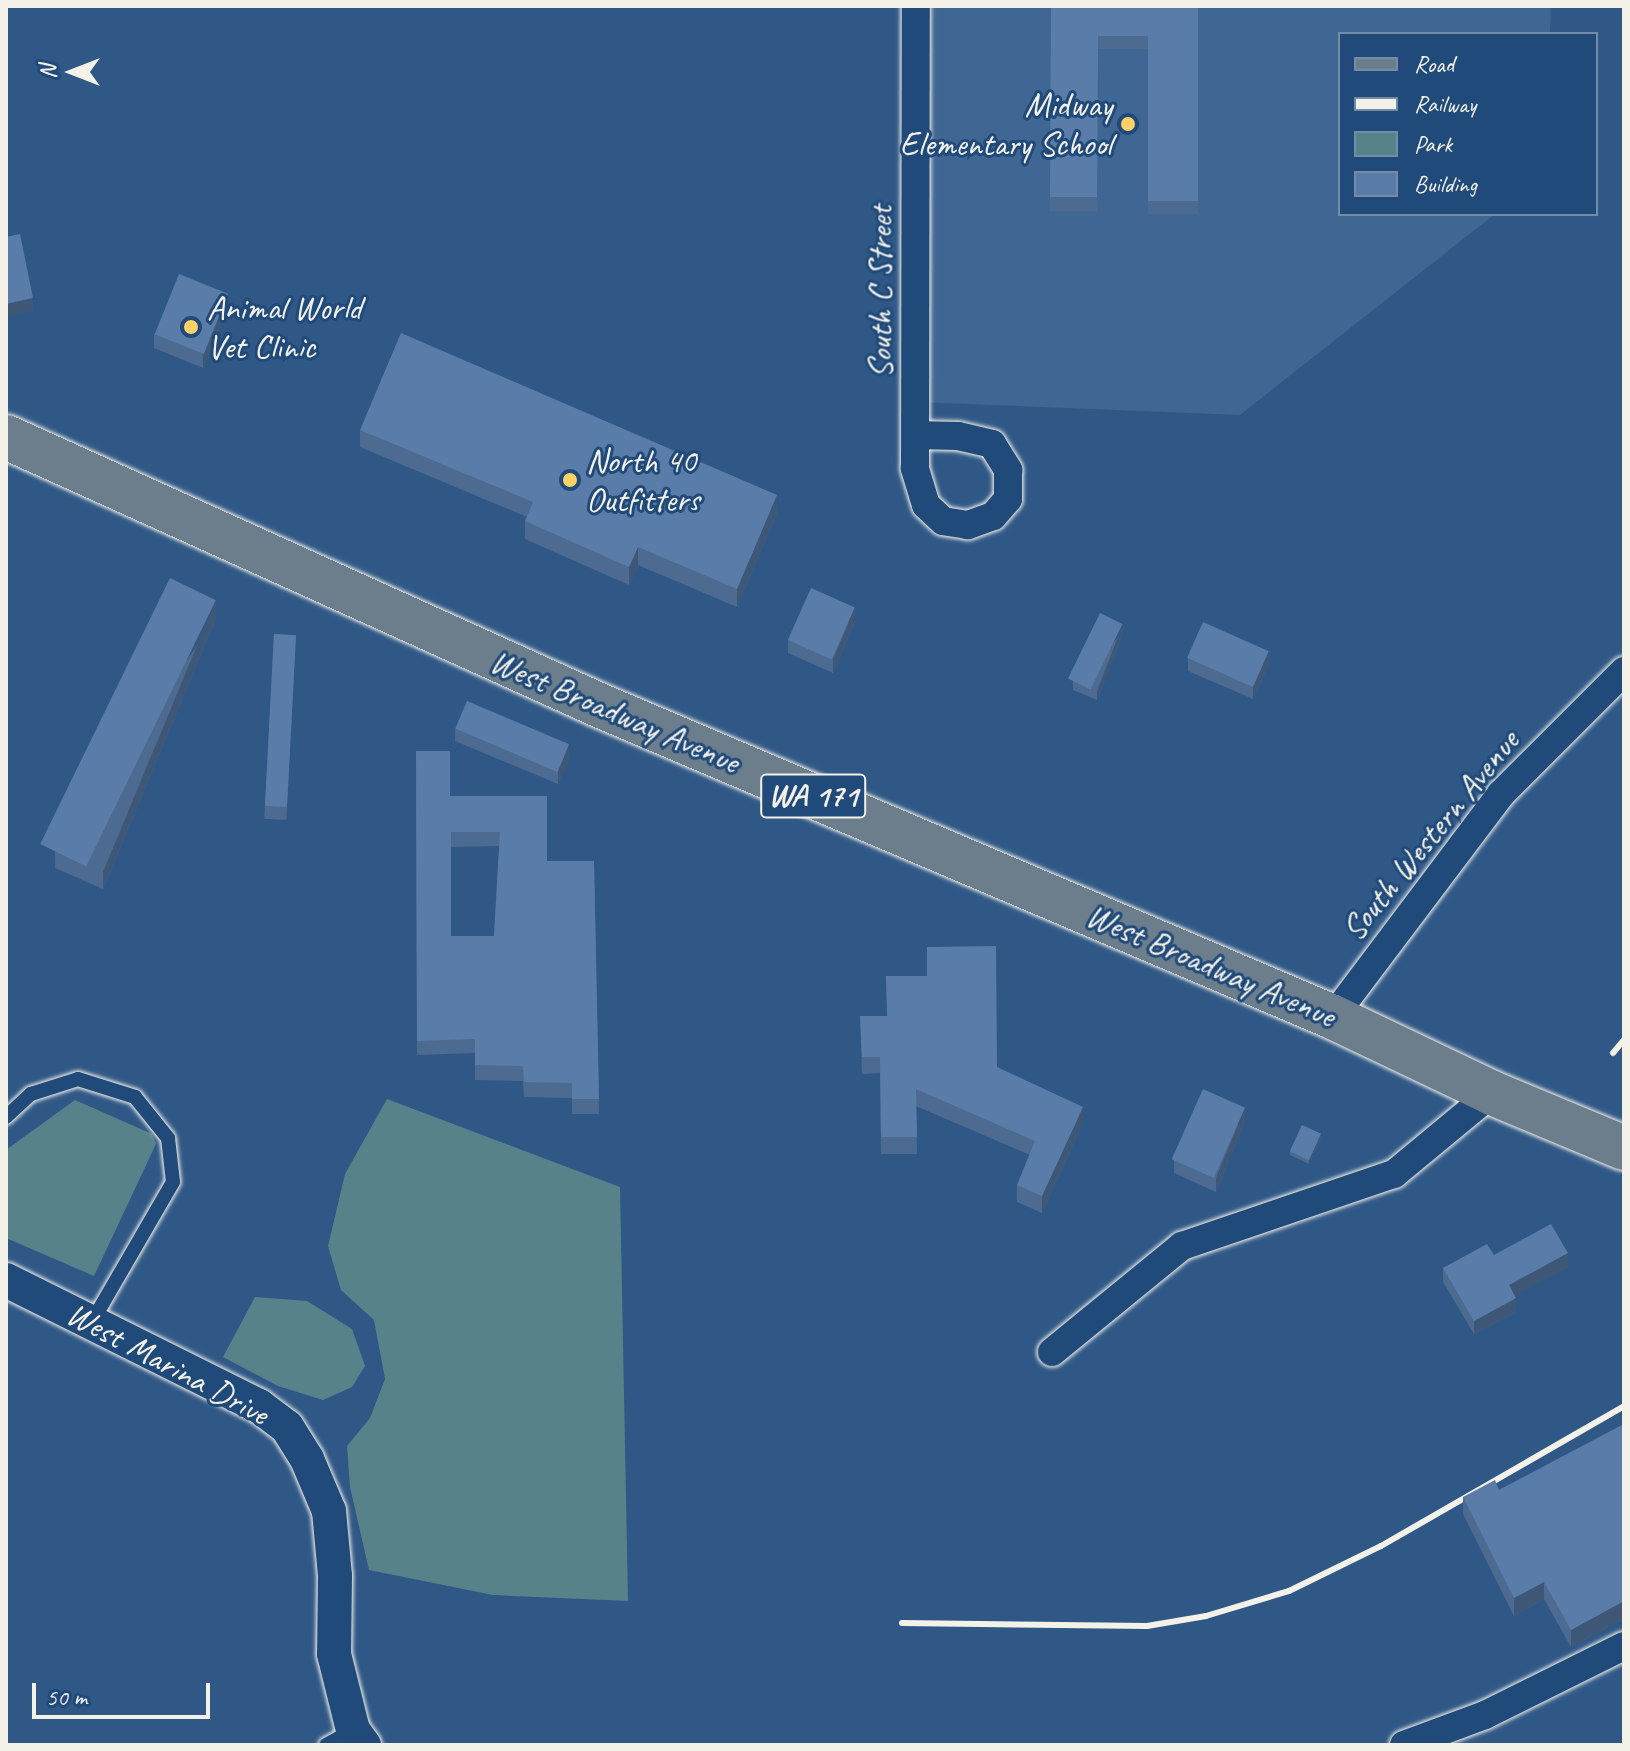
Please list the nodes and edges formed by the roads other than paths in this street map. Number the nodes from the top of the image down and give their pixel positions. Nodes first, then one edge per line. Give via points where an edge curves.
1 (916, 6) edge
2 (916, 435) dead end
3 (6, 437) edge
4 (1624, 671) edge
5 (1333, 1017) junction
6 (1492, 1093) junction
7 (6, 1117) edge
8 (1624, 1148) edge
9 (6, 1280) edge
10 (92, 1322) junction
11 (1052, 1352) dead end
12 (1624, 1646) edge
13 (348, 1740) edge
14 (1404, 1745) edge

1 - 2 street, South C Street
3 - 5 main road, West Broadway Avenue / WA 171 via 587,700
4 - 5 street, South Western Avenue via 1501,794
5 - 6 main road, West Broadway Avenue / WA 171
6 - 8 main road, West Broadway Avenue / WA 171
6 - 11 street via 1394,1174 1182,1246
7 - 10 lane via 31,1094 78,1079 135,1097 168,1138 173,1182
9 - 10 street, West Marina Drive
10 - 13 street, West Marina Drive via 259,1406 287,1427 307,1459 329,1511 334,1654
12 - 14 street via 1485,1715

